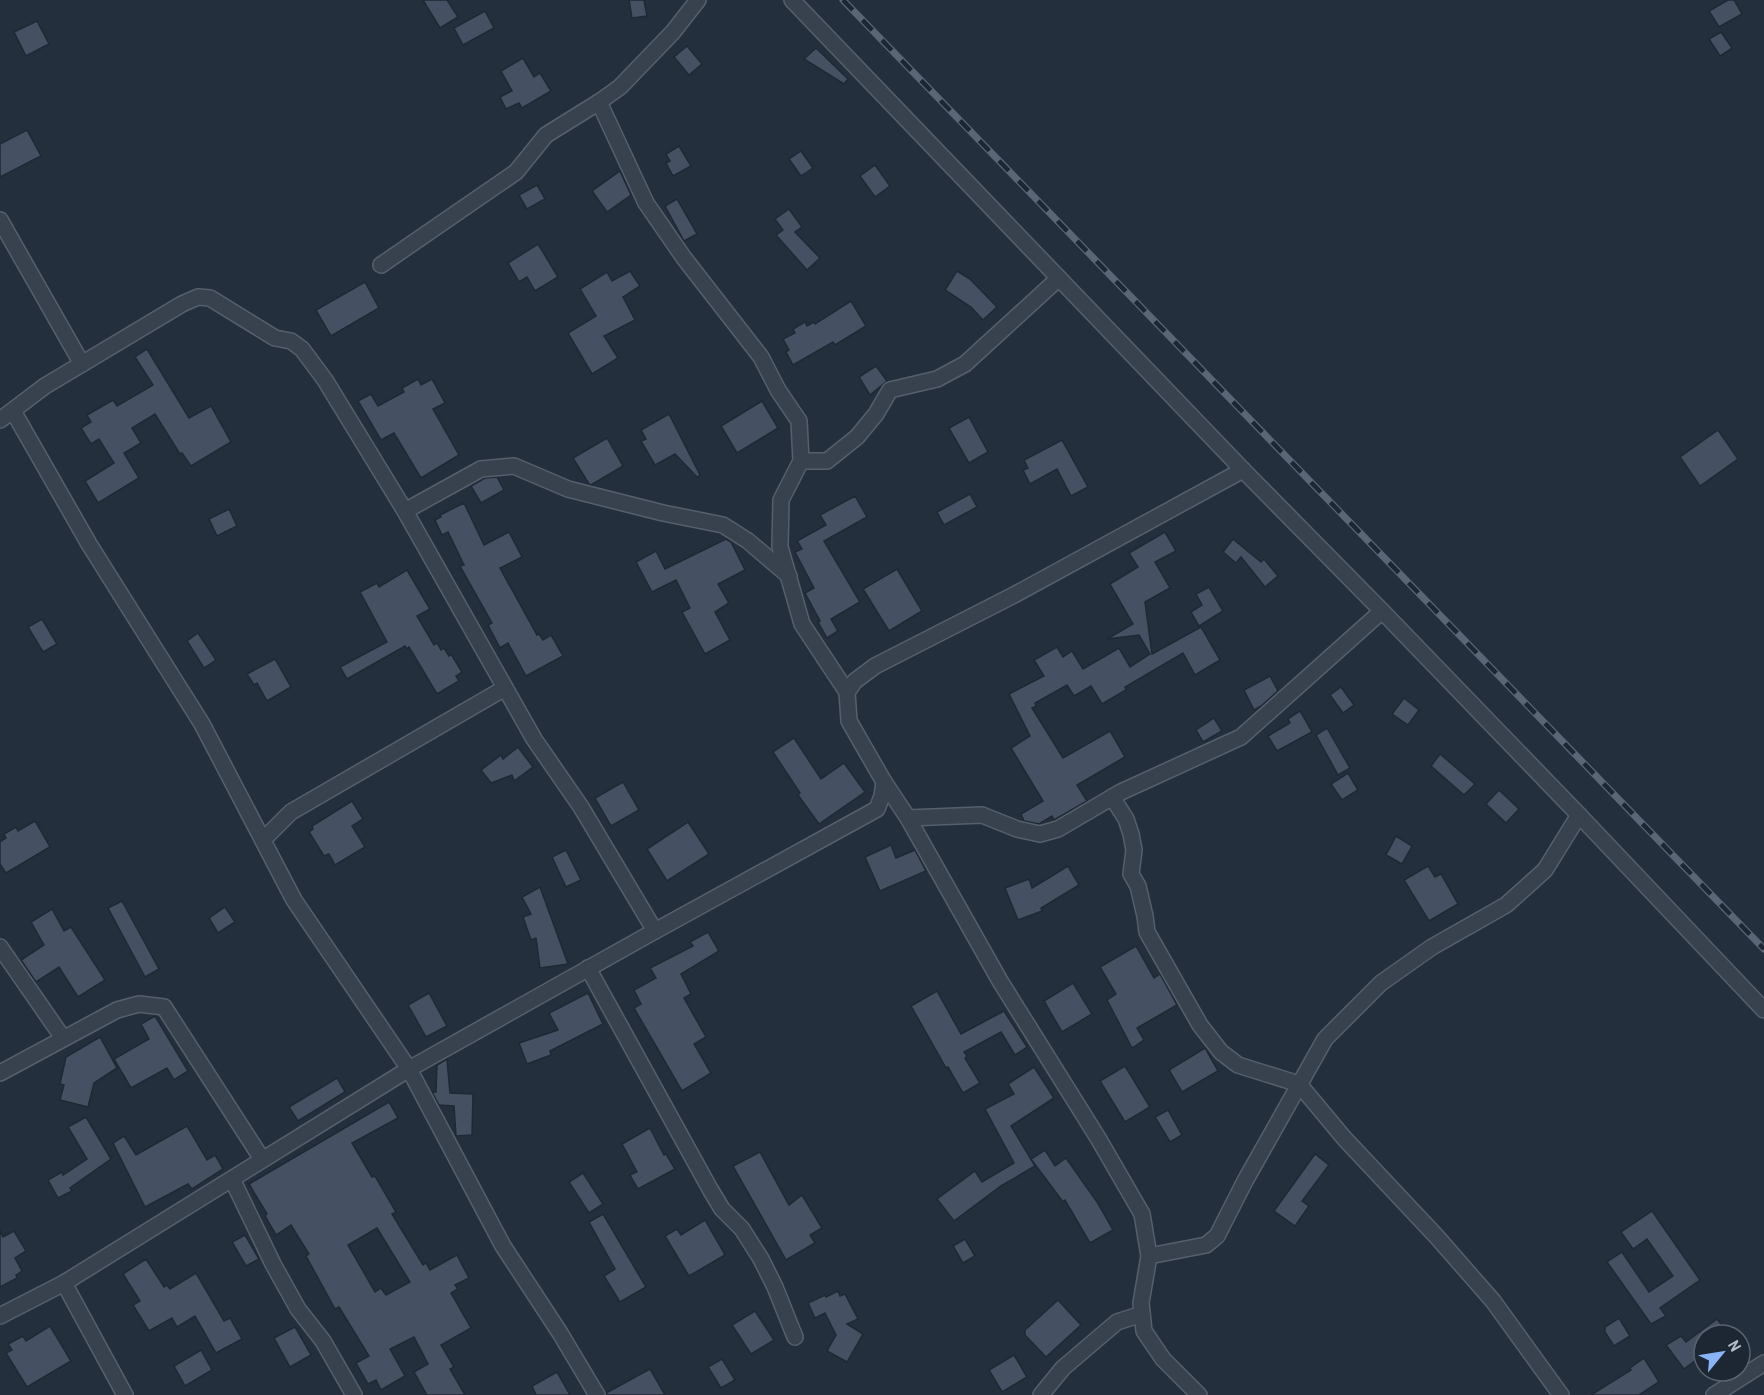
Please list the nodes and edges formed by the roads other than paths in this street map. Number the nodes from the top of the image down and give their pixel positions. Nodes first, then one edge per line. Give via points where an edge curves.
1 (698, 0) edge
2 (792, 0) edge
3 (599, 102) junction
4 (0, 220) edge
5 (381, 265) dead end
6 (1059, 278) junction
7 (82, 364) junction
8 (6, 416) edge
9 (801, 461) junction
10 (1243, 470) junction
11 (405, 511) junction
12 (789, 576) junction
13 (1382, 611) junction
14 (505, 688) junction
15 (847, 692) junction
16 (884, 782) junction
17 (1112, 797) junction
18 (1579, 815) junction
19 (908, 818) junction
20 (264, 839) junction
21 (655, 931) junction
22 (0, 947) edge
23 (588, 968) junction
24 (1764, 1010) edge
25 (63, 1038) junction
26 (409, 1069) junction
27 (0, 1073) edge
28 (1299, 1084) junction
29 (262, 1159) junction
30 (232, 1179) junction
31 (1149, 1256) junction
32 (64, 1283) junction
33 (1142, 1314) junction
34 (0, 1316) edge
35 (795, 1337) dead end
36 (1764, 1363) edge
37 (125, 1395) edge
38 (354, 1395) edge
39 (597, 1395) edge
40 (1041, 1395) edge
41 (1199, 1395) edge
42 (1562, 1395) edge
43 (1715, 1395) edge

1 - 3 street via 620,87
2 - 6 street
3 - 5 street via 546,135 516,172
3 - 9 street via 646,203 761,357 799,421
4 - 7 street
6 - 9 street via 965,364 938,379 890,390 857,437 827,461
6 - 10 street
7 - 8 street
7 - 11 street via 182,304 198,297 210,298 302,350 325,380
8 - 20 street via 202,724
9 - 12 street via 781,500 780,547
10 - 13 street
10 - 15 street via 875,666
11 - 12 street via 481,469 514,466 568,489 723,525
11 - 14 street
12 - 15 street via 802,624
13 - 17 street via 1241,737
13 - 18 street
14 - 20 street via 291,812
14 - 21 street
15 - 16 street via 849,721
16 - 19 street
16 - 21 street via 877,809
17 - 19 street via 1058,829 1040,834 982,815
17 - 28 street via 1131,834 1131,874 1138,886 1147,932 1200,1025 1221,1052 1238,1065
18 - 24 street
18 - 28 street via 1545,870 1506,905 1432,947 1381,983 1324,1039
19 - 31 street via 1000,981 1142,1214
20 - 26 street via 294,900
21 - 23 street
22 - 25 street
23 - 26 street
23 - 35 street via 710,1189 760,1259
25 - 27 street
25 - 29 street via 117,1010 139,1004 164,1007
26 - 29 street
26 - 39 street via 503,1246
28 - 31 street via 1217,1236 1206,1245
28 - 42 street via 1493,1301
29 - 30 street
30 - 32 street
30 - 38 street via 298,1309 323,1341
31 - 33 street
32 - 34 street
32 - 37 street
33 - 40 street via 1117,1322 1063,1368
33 - 41 street via 1144,1331 1163,1359
36 - 43 street

